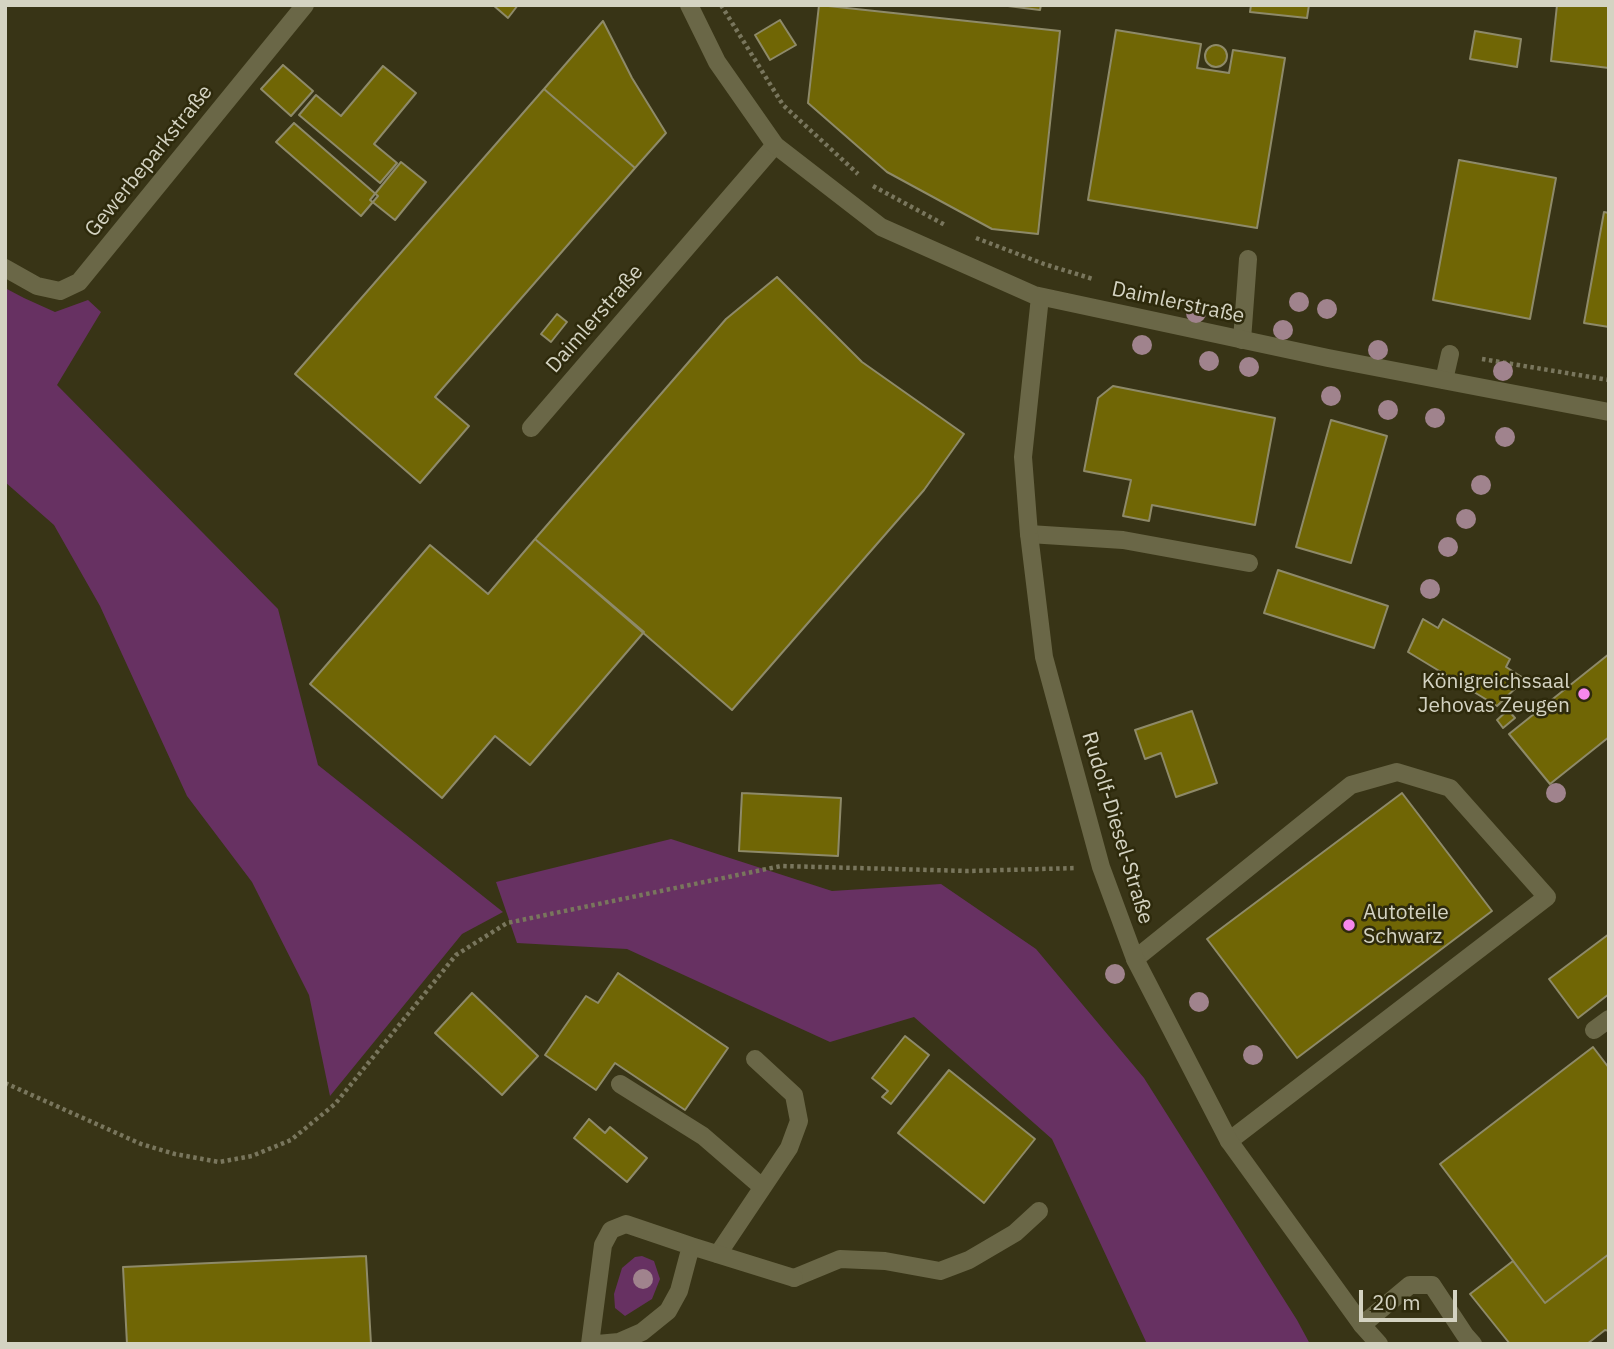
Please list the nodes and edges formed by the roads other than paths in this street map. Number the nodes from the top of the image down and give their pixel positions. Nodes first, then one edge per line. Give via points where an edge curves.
1 (305, 5) edge
2 (689, 5) edge
3 (775, 145) junction
4 (1248, 259) dead end
5 (5, 268) edge
6 (1040, 297) junction
7 (1242, 340) junction
8 (1450, 354) road end
9 (1444, 380) junction
10 (1609, 412) edge
11 (531, 428) dead end
12 (1029, 534) junction
13 (1249, 563) dead end
14 (1135, 959) junction
15 (755, 1059) dead end
16 (620, 1084) dead end
17 (1229, 1141) junction
18 (762, 1187) junction
19 (1039, 1211) dead end
20 (691, 1246) junction
21 (718, 1254) junction
22 (1362, 1325) junction
23 (590, 1344) edge
24 (597, 1344) edge
25 (1379, 1344) edge
26 (1472, 1344) edge

1 - 5 street, Gewerbeparkstraße via 79,282 60,292 37,286
2 - 3 street, Daimlerstraße via 716,62
3 - 6 street, Daimlerstraße via 881,227
3 - 11 street, Daimlerstraße
4 - 7 street
6 - 7 street, Daimlerstraße
6 - 12 street, Rudolf-Diesel-Straße via 1023,457
7 - 9 street, Daimlerstraße
8 - 9 street
9 - 10 street, Daimlerstraße
12 - 13 street via 1123,540
12 - 14 street, Rudolf-Diesel-Straße via 1044,657 1101,867
14 - 17 street, Rudolf-Diesel-Straße
14 - 17 street via 1351,785 1397,772 1450,788 1547,897
15 - 18 street via 794,1095 799,1121 789,1148
16 - 18 street via 703,1136
17 - 22 street, Rudolf-Diesel-Straße
18 - 21 street
19 - 21 street via 1015,1233 940,1271 840,1259 794,1278
20 - 21 street
20 - 23 street via 626,1224 611,1230 603,1245
20 - 24 street via 679,1291 668,1311 642,1332 619,1342
22 - 25 street, Rudolf-Diesel-Straße
22 - 26 street via 1410,1285 1432,1285

